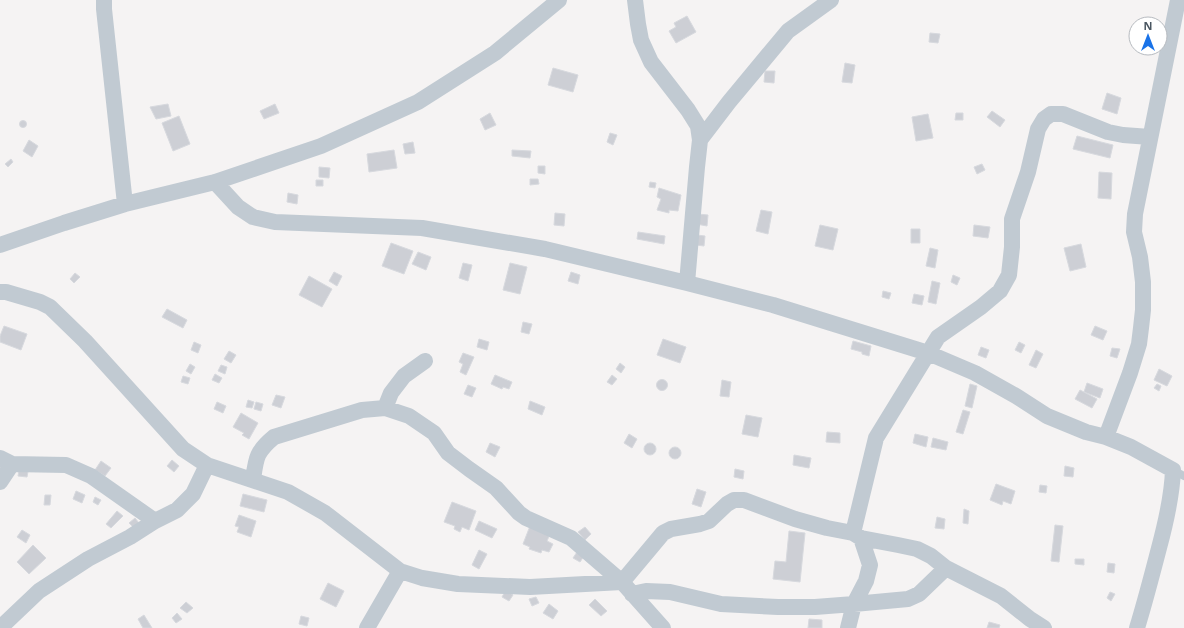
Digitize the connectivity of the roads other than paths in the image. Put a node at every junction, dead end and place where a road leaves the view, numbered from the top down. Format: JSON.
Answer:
{"nodes":[{"id":1,"x":104,"y":0,"type":"edge"},
{"id":2,"x":559,"y":0,"type":"edge"},
{"id":3,"x":635,"y":0,"type":"edge"},
{"id":4,"x":831,"y":0,"type":"edge"},
{"id":5,"x":1178,"y":0,"type":"edge"},
{"id":6,"x":1150,"y":137,"type":"junction"},
{"id":7,"x":700,"y":140,"type":"junction"},
{"id":8,"x":215,"y":182,"type":"junction"},
{"id":9,"x":125,"y":204,"type":"junction"},
{"id":10,"x":0,"y":244,"type":"edge"},
{"id":11,"x":688,"y":283,"type":"junction"},
{"id":12,"x":0,"y":292,"type":"edge"},
{"id":13,"x":928,"y":353,"type":"junction"},
{"id":14,"x":425,"y":361,"type":"dead end"},
{"id":15,"x":385,"y":408,"type":"junction"},
{"id":16,"x":1106,"y":437,"type":"junction"},
{"id":17,"x":6,"y":461,"type":"edge"},
{"id":18,"x":207,"y":465,"type":"junction"},
{"id":19,"x":1178,"y":473,"type":"edge"},
{"id":20,"x":253,"y":480,"type":"junction"},
{"id":21,"x":0,"y":482,"type":"edge"},
{"id":22,"x":155,"y":521,"type":"junction"},
{"id":23,"x":857,"y":536,"type":"junction"},
{"id":24,"x":946,"y":568,"type":"junction"},
{"id":25,"x":400,"y":571,"type":"junction"},
{"id":26,"x":627,"y":588,"type":"junction"},
{"id":27,"x":854,"y":604,"type":"junction"},
{"id":28,"x":1029,"y":623,"type":"edge"},
{"id":29,"x":0,"y":628,"type":"edge"},
{"id":30,"x":367,"y":628,"type":"edge"},
{"id":31,"x":663,"y":628,"type":"edge"},
{"id":32,"x":848,"y":628,"type":"edge"},
{"id":33,"x":1044,"y":628,"type":"edge"},
{"id":34,"x":1137,"y":628,"type":"edge"}],
"edges":[{"from":1,"to":9,"type":"street"},
{"from":2,"to":8,"type":"street"},
{"from":3,"to":7,"type":"street"},
{"from":4,"to":7,"type":"street"},
{"from":5,"to":6,"type":"street"},
{"from":6,"to":13,"type":"street"},
{"from":6,"to":16,"type":"street"},
{"from":7,"to":11,"type":"street"},
{"from":8,"to":9,"type":"street"},
{"from":8,"to":11,"type":"street"},
{"from":9,"to":10,"type":"street"},
{"from":11,"to":13,"type":"street"},
{"from":12,"to":18,"type":"street"},
{"from":13,"to":16,"type":"street"},
{"from":13,"to":23,"type":"street"},
{"from":14,"to":15,"type":"street"},
{"from":15,"to":20,"type":"street"},
{"from":15,"to":26,"type":"street"},
{"from":16,"to":19,"type":"street"},
{"from":17,"to":21,"type":"street"},
{"from":17,"to":22,"type":"street"},
{"from":18,"to":20,"type":"street"},
{"from":18,"to":22,"type":"street"},
{"from":19,"to":34,"type":"street"},
{"from":20,"to":25,"type":"street"},
{"from":22,"to":29,"type":"street"},
{"from":23,"to":24,"type":"street"},
{"from":23,"to":26,"type":"street"},
{"from":23,"to":27,"type":"street"},
{"from":24,"to":27,"type":"street"},
{"from":24,"to":28,"type":"street"},
{"from":25,"to":26,"type":"street"},
{"from":25,"to":30,"type":"street"},
{"from":26,"to":27,"type":"street"},
{"from":26,"to":31,"type":"street"},
{"from":27,"to":32,"type":"street"},
{"from":28,"to":33,"type":"street"}]}
